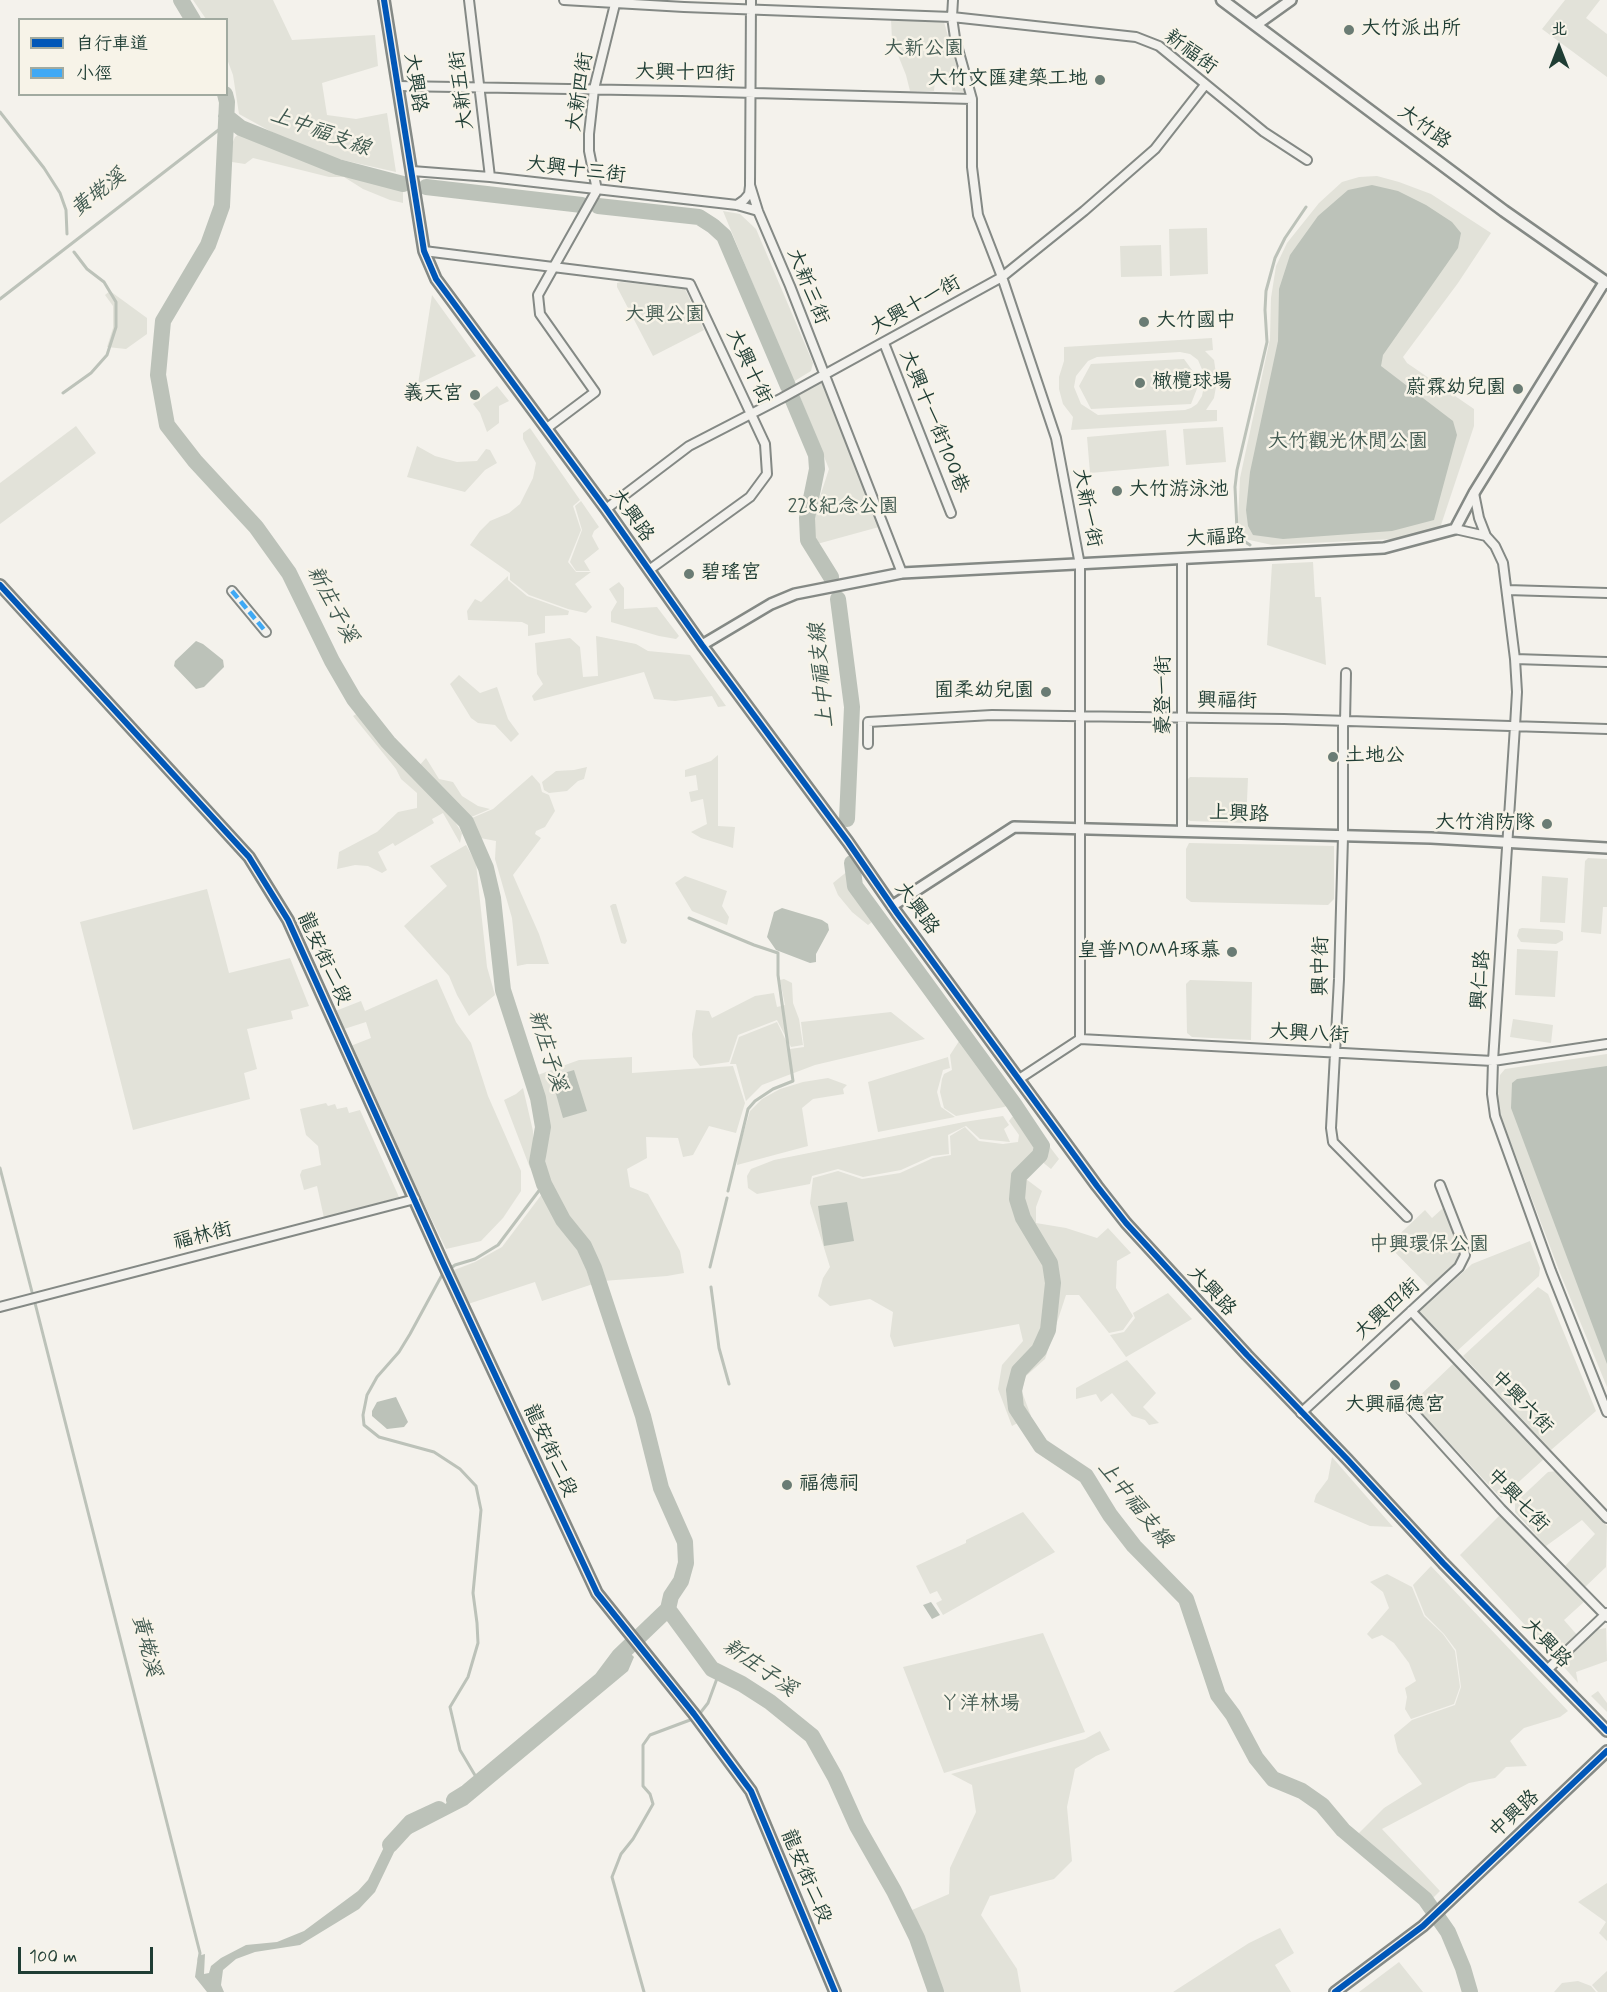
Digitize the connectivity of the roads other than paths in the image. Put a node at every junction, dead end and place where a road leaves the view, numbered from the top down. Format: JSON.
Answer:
{"nodes":[{"id":1,"x":384,"y":0,"type":"edge"},
{"id":2,"x":469,"y":0,"type":"edge"},
{"id":3,"x":564,"y":0,"type":"edge"},
{"id":4,"x":751,"y":0,"type":"edge"},
{"id":5,"x":953,"y":0,"type":"edge"},
{"id":6,"x":1222,"y":0,"type":"edge"},
{"id":7,"x":1292,"y":0,"type":"edge"},
{"id":8,"x":615,"y":2,"type":"edge"},
{"id":9,"x":751,"y":9,"type":"junction"},
{"id":10,"x":952,"y":17,"type":"junction"},
{"id":11,"x":1256,"y":26,"type":"junction"},
{"id":12,"x":1205,"y":85,"type":"junction"},
{"id":13,"x":398,"y":86,"type":"junction"},
{"id":14,"x":480,"y":87,"type":"junction"},
{"id":15,"x":594,"y":89,"type":"junction"},
{"id":16,"x":750,"y":92,"type":"junction"},
{"id":17,"x":972,"y":99,"type":"junction"},
{"id":18,"x":1307,"y":160,"type":"dead end"},
{"id":19,"x":412,"y":171,"type":"junction"},
{"id":20,"x":490,"y":177,"type":"junction"},
{"id":21,"x":750,"y":185,"type":"junction"},
{"id":22,"x":597,"y":190,"type":"junction"},
{"id":23,"x":737,"y":205,"type":"junction"},
{"id":24,"x":758,"y":211,"type":"junction"},
{"id":25,"x":424,"y":251,"type":"junction"},
{"id":26,"x":552,"y":267,"type":"junction"},
{"id":27,"x":1002,"y":277,"type":"junction"},
{"id":28,"x":1606,"y":281,"type":"edge"},
{"id":29,"x":884,"y":343,"type":"junction"},
{"id":30,"x":825,"y":374,"type":"junction"},
{"id":31,"x":752,"y":414,"type":"junction"},
{"id":32,"x":547,"y":428,"type":"junction"},
{"id":33,"x":1474,"y":493,"type":"junction"},
{"id":34,"x":606,"y":509,"type":"junction"},
{"id":35,"x":951,"y":513,"type":"dead end"},
{"id":36,"x":1455,"y":529,"type":"junction"},
{"id":37,"x":1486,"y":536,"type":"junction"},
{"id":38,"x":1182,"y":559,"type":"junction"},
{"id":39,"x":1080,"y":565,"type":"junction"},
{"id":40,"x":649,"y":570,"type":"junction"},
{"id":41,"x":902,"y":573,"type":"junction"},
{"id":42,"x":0,"y":585,"type":"edge"},
{"id":43,"x":1507,"y":590,"type":"junction"},
{"id":44,"x":232,"y":591,"type":"dead end"},
{"id":45,"x":1607,"y":593,"type":"edge"},
{"id":46,"x":266,"y":632,"type":"dead end"},
{"id":47,"x":702,"y":645,"type":"junction"},
{"id":48,"x":1515,"y":659,"type":"junction"},
{"id":49,"x":1607,"y":662,"type":"edge"},
{"id":50,"x":1346,"y":673,"type":"dead end"},
{"id":51,"x":1080,"y":716,"type":"junction"},
{"id":52,"x":1181,"y":718,"type":"junction"},
{"id":53,"x":1344,"y":722,"type":"junction"},
{"id":54,"x":1515,"y":726,"type":"junction"},
{"id":55,"x":1607,"y":729,"type":"edge"},
{"id":56,"x":868,"y":744,"type":"dead end"},
{"id":57,"x":1080,"y":827,"type":"junction"},
{"id":58,"x":1182,"y":831,"type":"junction"},
{"id":59,"x":1343,"y":837,"type":"junction"},
{"id":60,"x":1508,"y":841,"type":"junction"},
{"id":61,"x":1607,"y":848,"type":"edge"},
{"id":62,"x":892,"y":906,"type":"junction"},
{"id":63,"x":1080,"y":1039,"type":"junction"},
{"id":64,"x":1607,"y":1044,"type":"edge"},
{"id":65,"x":1336,"y":1053,"type":"junction"},
{"id":66,"x":1493,"y":1061,"type":"junction"},
{"id":67,"x":1019,"y":1079,"type":"junction"},
{"id":68,"x":1440,"y":1185,"type":"dead end"},
{"id":69,"x":415,"y":1199,"type":"junction"},
{"id":70,"x":1407,"y":1217,"type":"dead end"},
{"id":71,"x":0,"y":1307,"type":"edge"},
{"id":72,"x":1411,"y":1311,"type":"junction"},
{"id":73,"x":1406,"y":1404,"type":"dead end"},
{"id":74,"x":1607,"y":1412,"type":"edge"},
{"id":75,"x":1301,"y":1413,"type":"junction"},
{"id":76,"x":1607,"y":1518,"type":"edge"},
{"id":77,"x":1606,"y":1615,"type":"edge"},
{"id":78,"x":1548,"y":1669,"type":"junction"},
{"id":79,"x":1607,"y":1731,"type":"edge"},
{"id":80,"x":1607,"y":1751,"type":"edge"},
{"id":81,"x":835,"y":1992,"type":"edge"},
{"id":82,"x":1335,"y":1992,"type":"edge"}],
"edges":[{"from":1,"to":13,"type":"street","name":"大興路"},
{"from":2,"to":14,"type":"street","name":"大新五街"},
{"from":3,"to":8,"type":"street","name":"新福街"},
{"from":4,"to":9,"type":"street","name":"大新三街"},
{"from":5,"to":10,"type":"street","name":"大新一街"},
{"from":6,"to":11,"type":"main road","name":"大竹路"},
{"from":7,"to":11,"type":"street"},
{"from":8,"to":9,"type":"street","name":"新福街"},
{"from":8,"to":15,"type":"street","name":"大新四街"},
{"from":9,"to":10,"type":"street","name":"新福街"},
{"from":9,"to":16,"type":"street","name":"大新三街"},
{"from":10,"to":12,"type":"street","name":"新福街"},
{"from":10,"to":17,"type":"street","name":"大新一街"},
{"from":11,"to":28,"type":"main road","name":"大竹路"},
{"from":12,"to":18,"type":"street","name":"新福街"},
{"from":12,"to":27,"type":"street","name":"大興十一街"},
{"from":13,"to":14,"type":"street","name":"大興十四街"},
{"from":13,"to":19,"type":"street","name":"大興路"},
{"from":14,"to":15,"type":"street","name":"大興十四街"},
{"from":14,"to":20,"type":"street","name":"大新五街"},
{"from":15,"to":16,"type":"street","name":"大興十四街"},
{"from":15,"to":22,"type":"street","name":"大新四街"},
{"from":16,"to":17,"type":"street","name":"大興十四街"},
{"from":16,"to":21,"type":"street","name":"大新三街"},
{"from":17,"to":27,"type":"street","name":"大新一街"},
{"from":19,"to":20,"type":"street","name":"大興十三街"},
{"from":19,"to":25,"type":"street","name":"大興路"},
{"from":20,"to":22,"type":"street","name":"大興十三街"},
{"from":21,"to":23,"type":"street"},
{"from":21,"to":24,"type":"street","name":"大新三街"},
{"from":22,"to":23,"type":"street","name":"大興十三街"},
{"from":22,"to":26,"type":"street"},
{"from":23,"to":24,"type":"street","name":"大興十三街"},
{"from":24,"to":30,"type":"street","name":"大新三街"},
{"from":25,"to":26,"type":"street","name":"大興十街"},
{"from":25,"to":32,"type":"street","name":"大興路"},
{"from":26,"to":31,"type":"street","name":"大興十街"},
{"from":26,"to":32,"type":"street"},
{"from":27,"to":29,"type":"street","name":"大興十一街"},
{"from":27,"to":39,"type":"street","name":"大新一街"},
{"from":28,"to":33,"type":"street"},
{"from":29,"to":30,"type":"street","name":"大興十一街"},
{"from":29,"to":35,"type":"street","name":"大興十一街100巷"},
{"from":30,"to":31,"type":"street","name":"大興十一街"},
{"from":30,"to":41,"type":"street","name":"大新三街"},
{"from":31,"to":34,"type":"street","name":"大興十一街"},
{"from":31,"to":40,"type":"street","name":"大興十街"},
{"from":32,"to":34,"type":"street","name":"大興路"},
{"from":33,"to":36,"type":"street"},
{"from":33,"to":37,"type":"street","name":"興仁路"},
{"from":34,"to":40,"type":"street","name":"大興路"},
{"from":36,"to":37,"type":"street"},
{"from":36,"to":38,"type":"street","name":"大福路"},
{"from":37,"to":43,"type":"street","name":"興仁路"},
{"from":38,"to":39,"type":"street","name":"大福路"},
{"from":38,"to":52,"type":"street","name":"豪登一街"},
{"from":39,"to":41,"type":"street","name":"大福路"},
{"from":39,"to":51,"type":"street","name":"大新一街"},
{"from":40,"to":47,"type":"street","name":"大興路"},
{"from":41,"to":47,"type":"street","name":"大福路"},
{"from":42,"to":69,"type":"street","name":"龍安街二段"},
{"from":43,"to":45,"type":"street"},
{"from":43,"to":48,"type":"street","name":"興仁路"},
{"from":44,"to":46,"type":"street"},
{"from":47,"to":62,"type":"street","name":"大興路"},
{"from":48,"to":49,"type":"street"},
{"from":48,"to":54,"type":"street","name":"興仁路"},
{"from":50,"to":53,"type":"street","name":"興中街"},
{"from":51,"to":52,"type":"street","name":"興福街"},
{"from":51,"to":56,"type":"street","name":"興福街"},
{"from":51,"to":57,"type":"street","name":"大新一街"},
{"from":52,"to":53,"type":"street","name":"興福街"},
{"from":52,"to":58,"type":"street","name":"豪登一街"},
{"from":53,"to":54,"type":"street","name":"興福街"},
{"from":53,"to":59,"type":"street","name":"興中街"},
{"from":54,"to":55,"type":"street","name":"興福街"},
{"from":54,"to":60,"type":"street","name":"興仁路"},
{"from":57,"to":58,"type":"street","name":"上興路"},
{"from":57,"to":62,"type":"street","name":"上興路"},
{"from":57,"to":63,"type":"street","name":"大新一街"},
{"from":58,"to":59,"type":"street","name":"上興路"},
{"from":59,"to":60,"type":"street","name":"上興路"},
{"from":59,"to":65,"type":"street","name":"興中街"},
{"from":60,"to":61,"type":"street","name":"上興路"},
{"from":60,"to":66,"type":"street","name":"興仁路"},
{"from":62,"to":67,"type":"street","name":"大興路"},
{"from":63,"to":65,"type":"street","name":"大興八街"},
{"from":63,"to":67,"type":"street"},
{"from":64,"to":66,"type":"street","name":"大興八街"},
{"from":65,"to":66,"type":"street","name":"大興八街"},
{"from":65,"to":70,"type":"street","name":"興中街"},
{"from":66,"to":74,"type":"street","name":"興仁路"},
{"from":67,"to":75,"type":"street","name":"大興路"},
{"from":68,"to":72,"type":"street","name":"大興四街"},
{"from":69,"to":71,"type":"street","name":"福林街"},
{"from":69,"to":81,"type":"street","name":"龍安街二段"},
{"from":72,"to":75,"type":"street","name":"大興四街"},
{"from":72,"to":76,"type":"street","name":"中興六街"},
{"from":73,"to":77,"type":"street","name":"中興七街"},
{"from":75,"to":78,"type":"street","name":"大興路"},
{"from":77,"to":78,"type":"street"},
{"from":78,"to":79,"type":"street","name":"大興路"},
{"from":80,"to":82,"type":"street","name":"中興路"}]}
